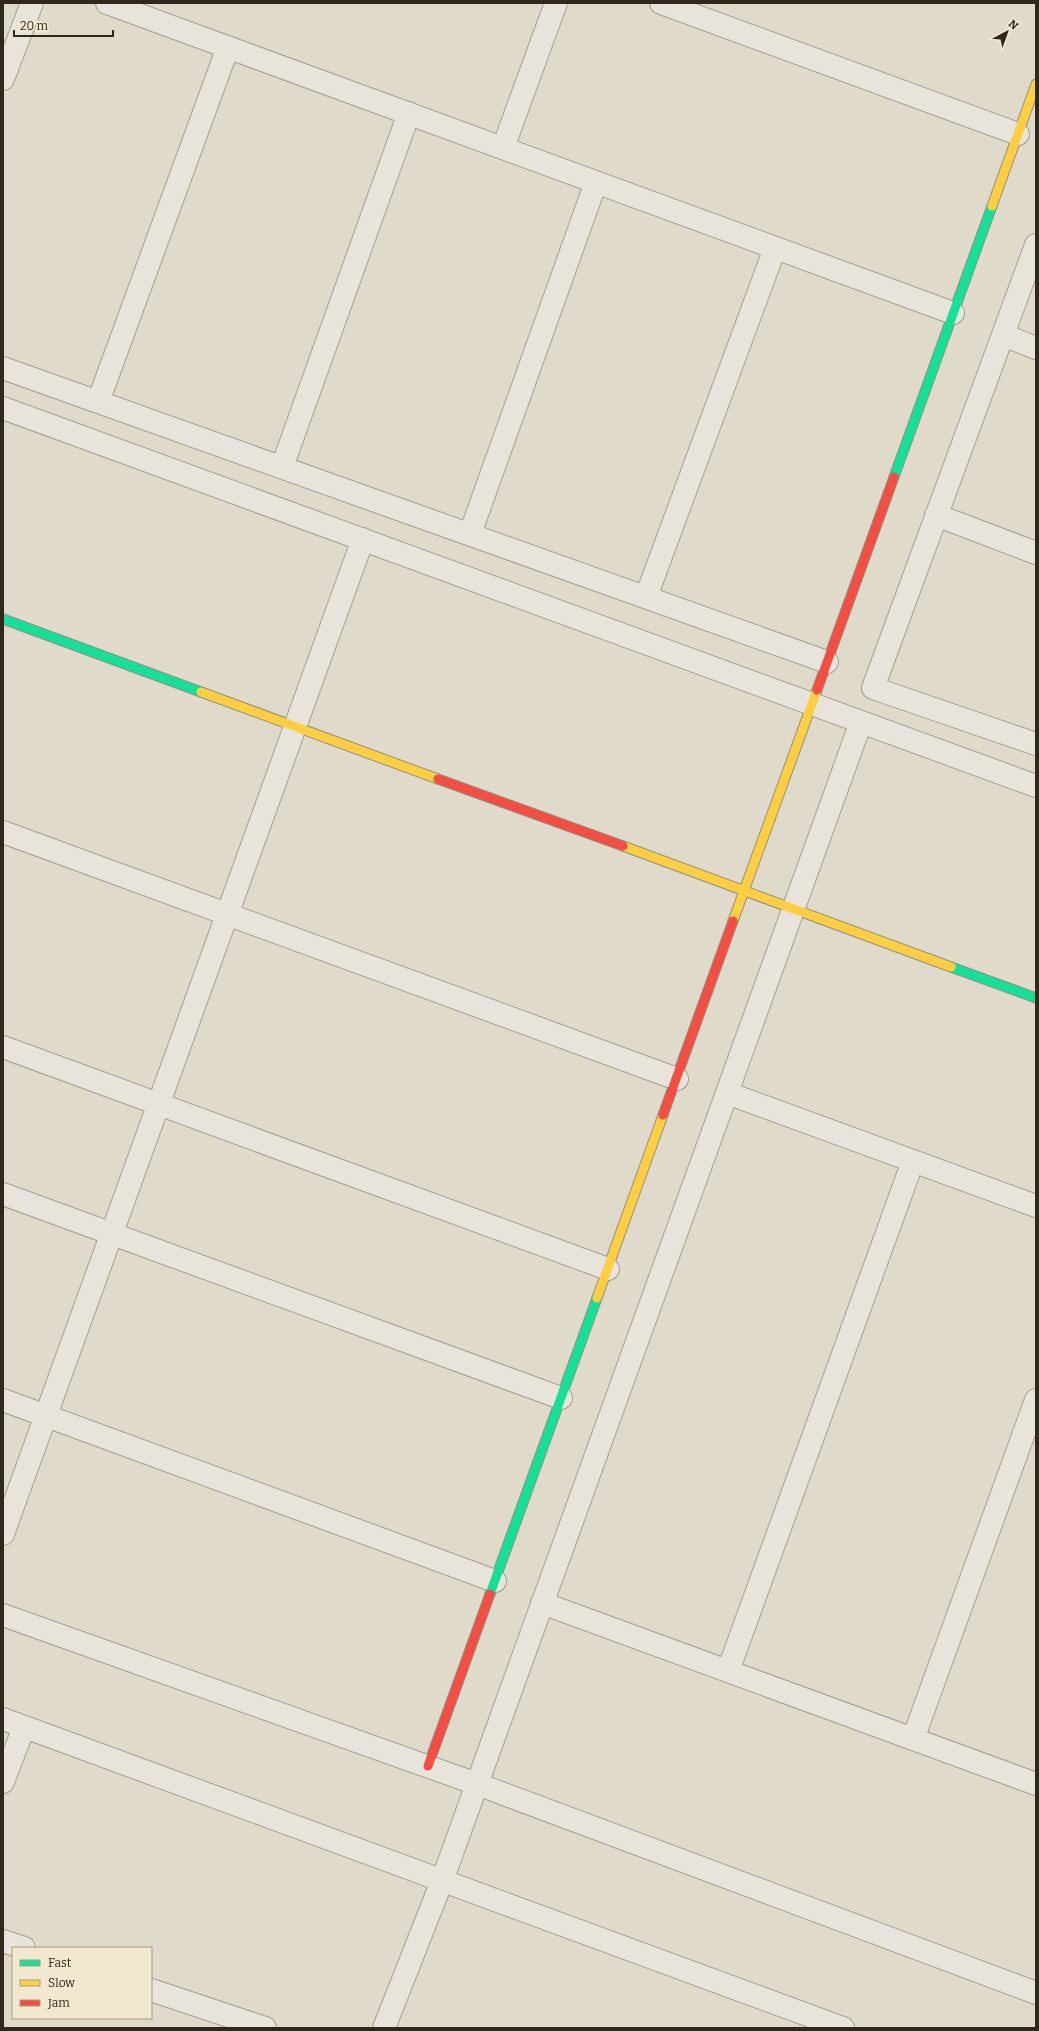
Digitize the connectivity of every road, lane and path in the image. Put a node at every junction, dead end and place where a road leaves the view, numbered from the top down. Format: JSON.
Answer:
{"nodes":[{"id":1,"x":32,"y":3,"type":"edge"},
{"id":2,"x":107,"y":3,"type":"edge"},
{"id":3,"x":556,"y":3,"type":"edge"},
{"id":4,"x":661,"y":3,"type":"edge"},
{"id":5,"x":228,"y":47,"type":"junction"},
{"id":6,"x":3,"y":79,"type":"edge"},
{"id":7,"x":1036,"y":84,"type":"edge"},
{"id":8,"x":409,"y":113,"type":"junction"},
{"id":9,"x":1018,"y":134,"type":"junction"},
{"id":10,"x":503,"y":148,"type":"junction"},
{"id":11,"x":596,"y":182,"type":"junction"},
{"id":12,"x":1036,"y":245,"type":"edge"},
{"id":13,"x":775,"y":248,"type":"junction"},
{"id":14,"x":953,"y":313,"type":"junction"},
{"id":15,"x":1003,"y":335,"type":"junction"},
{"id":16,"x":1036,"y":348,"type":"edge"},
{"id":17,"x":3,"y":368,"type":"edge"},
{"id":18,"x":98,"y":402,"type":"junction"},
{"id":19,"x":3,"y":408,"type":"edge"},
{"id":20,"x":282,"y":467,"type":"junction"},
{"id":21,"x":936,"y":515,"type":"junction"},
{"id":22,"x":470,"y":534,"type":"junction"},
{"id":23,"x":363,"y":539,"type":"junction"},
{"id":24,"x":1036,"y":553,"type":"edge"},
{"id":25,"x":646,"y":597,"type":"junction"},
{"id":26,"x":3,"y":619,"type":"edge"},
{"id":27,"x":828,"y":662,"type":"junction"},
{"id":28,"x":812,"y":704,"type":"junction"},
{"id":29,"x":861,"y":722,"type":"junction"},
{"id":30,"x":295,"y":726,"type":"junction"},
{"id":31,"x":1036,"y":744,"type":"edge"},
{"id":32,"x":1036,"y":786,"type":"edge"},
{"id":33,"x":3,"y":832,"type":"edge"},
{"id":34,"x":744,"y":891,"type":"junction"},
{"id":35,"x":793,"y":909,"type":"junction"},
{"id":36,"x":227,"y":914,"type":"junction"},
{"id":37,"x":1036,"y":998,"type":"edge"},
{"id":38,"x":3,"y":1047,"type":"edge"},
{"id":39,"x":677,"y":1079,"type":"junction"},
{"id":40,"x":727,"y":1093,"type":"junction"},
{"id":41,"x":158,"y":1104,"type":"junction"},
{"id":42,"x":913,"y":1161,"type":"junction"},
{"id":43,"x":3,"y":1194,"type":"edge"},
{"id":44,"x":1036,"y":1206,"type":"edge"},
{"id":45,"x":112,"y":1234,"type":"junction"},
{"id":46,"x":608,"y":1269,"type":"junction"},
{"id":47,"x":561,"y":1398,"type":"junction"},
{"id":48,"x":3,"y":1400,"type":"edge"},
{"id":49,"x":1036,"y":1400,"type":"edge"},
{"id":50,"x":46,"y":1416,"type":"junction"},
{"id":51,"x":3,"y":1534,"type":"edge"},
{"id":52,"x":495,"y":1581,"type":"junction"},
{"id":53,"x":542,"y":1603,"type":"junction"},
{"id":54,"x":3,"y":1615,"type":"edge"},
{"id":55,"x":728,"y":1671,"type":"junction"},
{"id":56,"x":3,"y":1719,"type":"edge"},
{"id":57,"x":24,"y":1727,"type":"junction"},
{"id":58,"x":913,"y":1739,"type":"junction"},
{"id":59,"x":428,"y":1766,"type":"junction"},
{"id":60,"x":3,"y":1782,"type":"edge"},
{"id":61,"x":477,"y":1784,"type":"junction"},
{"id":62,"x":1036,"y":1784,"type":"edge"},
{"id":63,"x":442,"y":1881,"type":"junction"},
{"id":64,"x":3,"y":1941,"type":"edge"},
{"id":65,"x":21,"y":1947,"type":"edge"},
{"id":66,"x":152,"y":1990,"type":"edge"},
{"id":67,"x":1036,"y":1993,"type":"edge"},
{"id":68,"x":265,"y":2028,"type":"edge"},
{"id":69,"x":384,"y":2028,"type":"edge"},
{"id":70,"x":843,"y":2028,"type":"edge"}],
"edges":[{"from":1,"to":6,"type":"street"},
{"from":2,"to":5,"type":"street"},
{"from":3,"to":10,"type":"street"},
{"from":4,"to":9,"type":"street"},
{"from":5,"to":8,"type":"street"},
{"from":5,"to":18,"type":"street"},
{"from":7,"to":9,"type":"street"},
{"from":8,"to":10,"type":"street"},
{"from":8,"to":20,"type":"street"},
{"from":9,"to":14,"type":"street"},
{"from":10,"to":11,"type":"street"},
{"from":11,"to":13,"type":"street"},
{"from":11,"to":22,"type":"street"},
{"from":12,"to":15,"type":"street"},
{"from":13,"to":14,"type":"street"},
{"from":13,"to":25,"type":"street"},
{"from":14,"to":27,"type":"street"},
{"from":15,"to":16,"type":"street"},
{"from":15,"to":21,"type":"street"},
{"from":17,"to":18,"type":"street"},
{"from":18,"to":20,"type":"street"},
{"from":19,"to":23,"type":"street"},
{"from":20,"to":22,"type":"street"},
{"from":21,"to":24,"type":"street"},
{"from":21,"to":31,"type":"street"},
{"from":22,"to":25,"type":"street"},
{"from":23,"to":28,"type":"street"},
{"from":23,"to":30,"type":"street"},
{"from":25,"to":27,"type":"street"},
{"from":26,"to":30,"type":"street"},
{"from":27,"to":28,"type":"street"},
{"from":28,"to":29,"type":"street"},
{"from":28,"to":34,"type":"street"},
{"from":29,"to":32,"type":"street"},
{"from":29,"to":35,"type":"street"},
{"from":30,"to":34,"type":"street"},
{"from":30,"to":36,"type":"street"},
{"from":33,"to":36,"type":"street"},
{"from":34,"to":35,"type":"street"},
{"from":34,"to":39,"type":"street"},
{"from":35,"to":37,"type":"street"},
{"from":35,"to":40,"type":"street"},
{"from":36,"to":39,"type":"street"},
{"from":36,"to":41,"type":"street"},
{"from":38,"to":41,"type":"street"},
{"from":39,"to":46,"type":"street"},
{"from":40,"to":42,"type":"street"},
{"from":40,"to":53,"type":"street"},
{"from":41,"to":45,"type":"street"},
{"from":41,"to":46,"type":"street"},
{"from":42,"to":44,"type":"street"},
{"from":42,"to":55,"type":"street"},
{"from":43,"to":45,"type":"street"},
{"from":45,"to":47,"type":"street"},
{"from":45,"to":50,"type":"street"},
{"from":46,"to":47,"type":"street"},
{"from":47,"to":52,"type":"street"},
{"from":48,"to":50,"type":"street"},
{"from":49,"to":58,"type":"street"},
{"from":50,"to":51,"type":"street"},
{"from":50,"to":52,"type":"street"},
{"from":52,"to":59,"type":"street"},
{"from":53,"to":55,"type":"street"},
{"from":53,"to":61,"type":"street"},
{"from":54,"to":59,"type":"street"},
{"from":55,"to":58,"type":"street"},
{"from":56,"to":57,"type":"street"},
{"from":57,"to":60,"type":"street"},
{"from":57,"to":63,"type":"street"},
{"from":58,"to":62,"type":"street"},
{"from":59,"to":61,"type":"street"},
{"from":61,"to":63,"type":"street"},
{"from":61,"to":67,"type":"street"},
{"from":63,"to":69,"type":"street"},
{"from":63,"to":70,"type":"street"},
{"from":64,"to":65,"type":"street"},
{"from":66,"to":68,"type":"street"}]}
